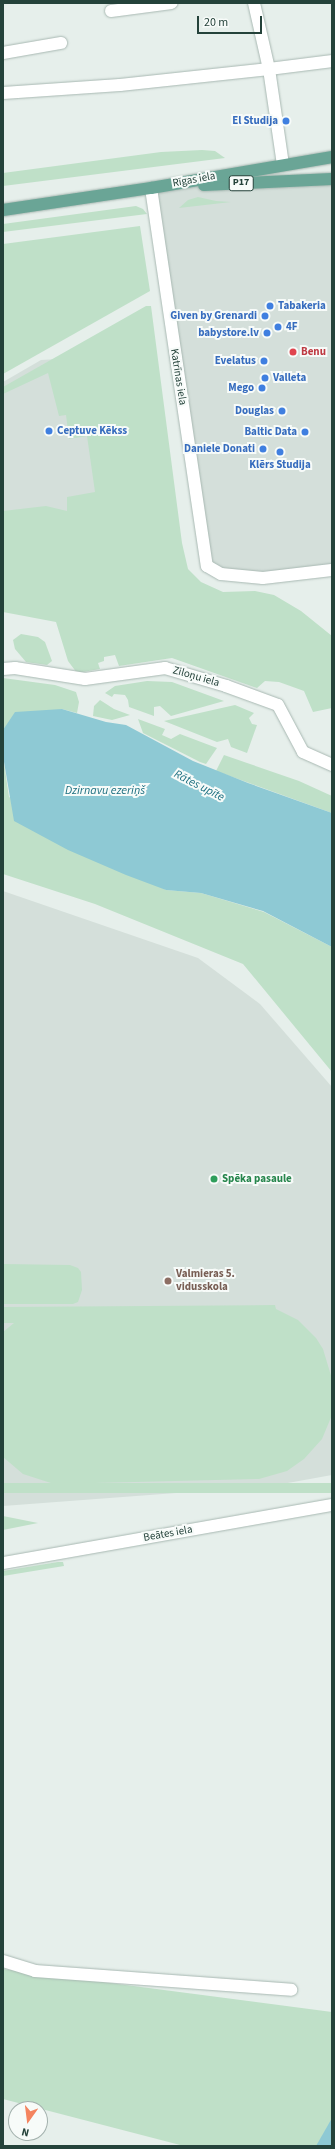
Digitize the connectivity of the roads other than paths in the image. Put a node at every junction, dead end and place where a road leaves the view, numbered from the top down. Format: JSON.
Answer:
{"nodes":[{"id":1,"x":171,"y":3,"type":"edge"},
{"id":2,"x":254,"y":3,"type":"edge"},
{"id":3,"x":111,"y":11,"type":"dead end"},
{"id":4,"x":61,"y":44,"type":"dead end"},
{"id":5,"x":3,"y":53,"type":"edge"},
{"id":6,"x":332,"y":61,"type":"edge"},
{"id":7,"x":269,"y":70,"type":"junction"},
{"id":8,"x":3,"y":93,"type":"edge"},
{"id":9,"x":332,"y":157,"type":"edge"},
{"id":10,"x":283,"y":165,"type":"junction"},
{"id":11,"x":332,"y":178,"type":"edge"},
{"id":12,"x":151,"y":188,"type":"junction"},
{"id":13,"x":3,"y":210,"type":"edge"},
{"id":14,"x":332,"y":570,"type":"edge"},
{"id":15,"x":3,"y":669,"type":"edge"},
{"id":16,"x":332,"y":765,"type":"edge"},
{"id":17,"x":332,"y":1505,"type":"edge"},
{"id":18,"x":3,"y":1563,"type":"edge"},
{"id":19,"x":3,"y":1961,"type":"edge"},
{"id":20,"x":291,"y":1990,"type":"dead end"}],
"edges":[{"from":1,"to":3,"type":"street"},
{"from":2,"to":7,"type":"street"},
{"from":4,"to":5,"type":"street"},
{"from":6,"to":7,"type":"street"},
{"from":7,"to":8,"type":"street"},
{"from":7,"to":10,"type":"street"},
{"from":9,"to":10,"type":"main road","name":"Rīgas iela","number":"P17"},
{"from":10,"to":12,"type":"main road","name":"Rīgas iela","number":"P17"},
{"from":11,"to":12,"type":"main road","name":"Rīgas iela","number":"P17"},
{"from":12,"to":13,"type":"main road","name":"Rīgas iela","number":"P17"},
{"from":12,"to":14,"type":"street","name":"Katrīnas iela"},
{"from":15,"to":16,"type":"street","name":"Ziloņu iela"},
{"from":17,"to":18,"type":"street","name":"Beātes iela"},
{"from":19,"to":20,"type":"street"}]}
